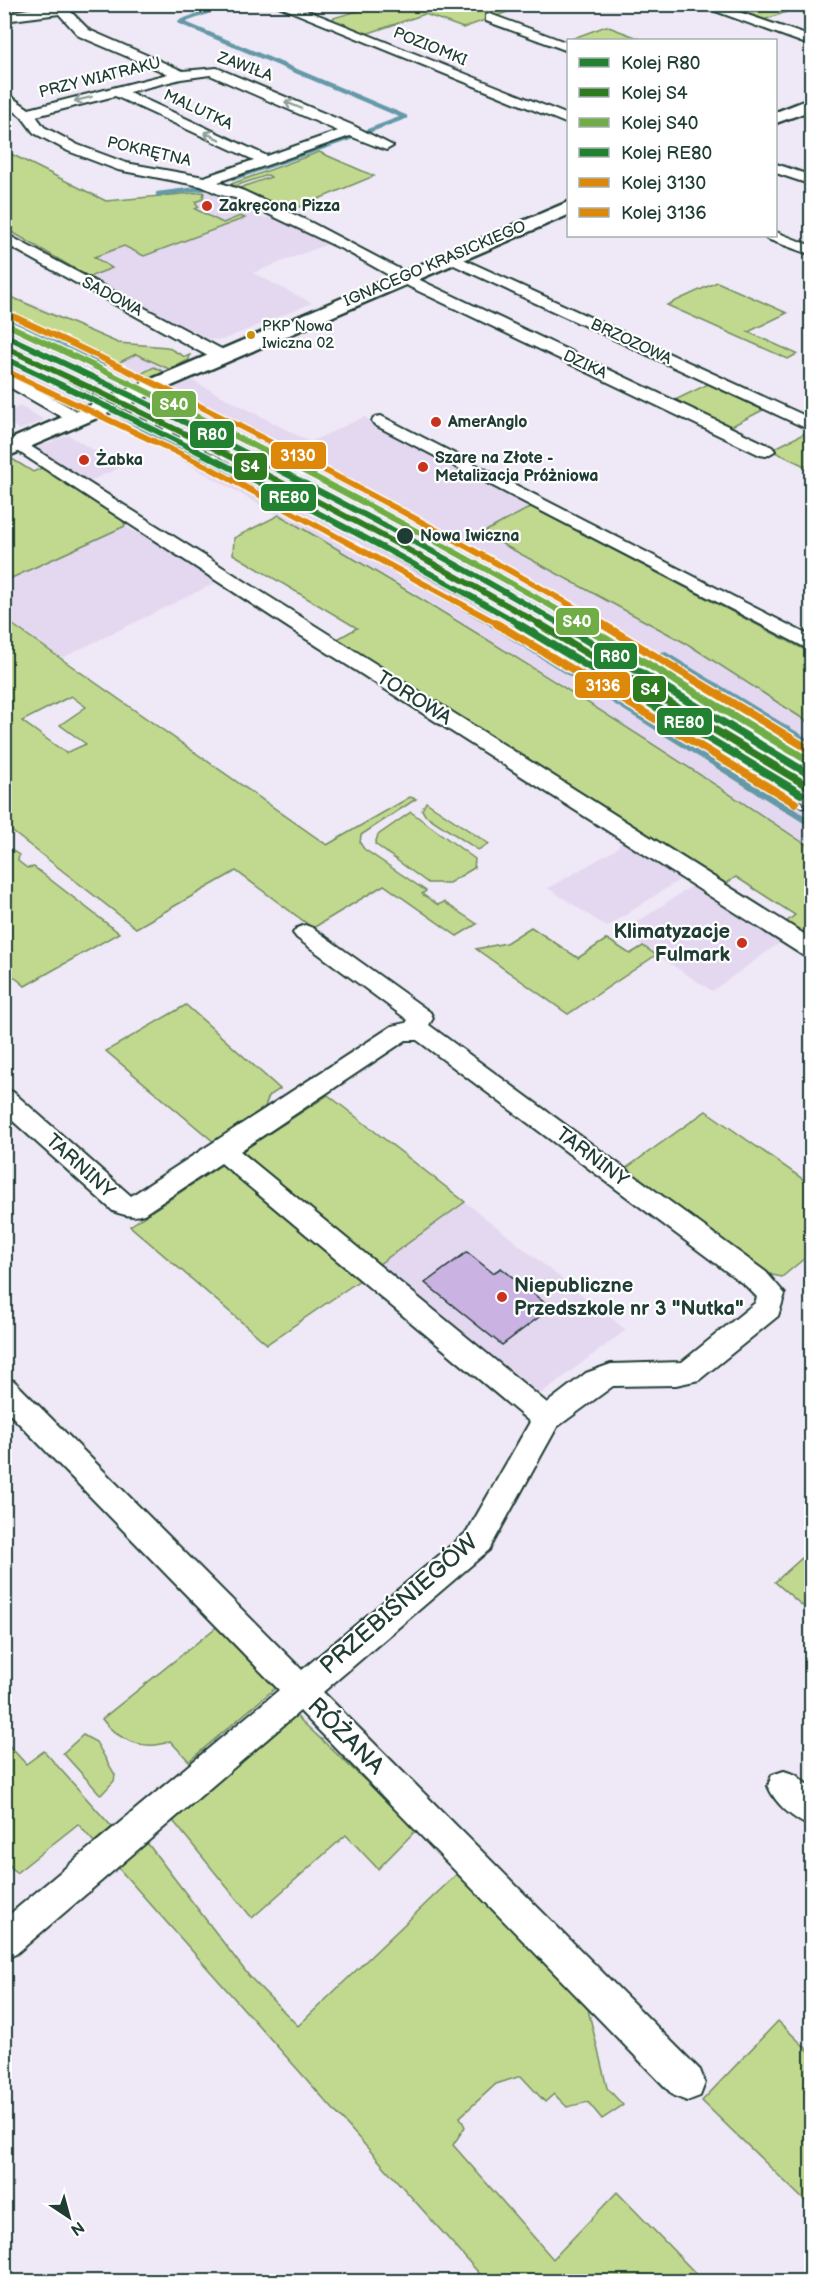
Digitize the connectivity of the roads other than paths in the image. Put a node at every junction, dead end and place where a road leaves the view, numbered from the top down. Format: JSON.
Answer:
{"nodes":[{"id":1,"x":77,"y":4,"type":"edge"},
{"id":2,"x":279,"y":4,"type":"edge"},
{"id":3,"x":702,"y":4,"type":"edge"},
{"id":4,"x":21,"y":9,"type":"edge"},
{"id":5,"x":54,"y":9,"type":"junction"},
{"id":6,"x":4,"y":17,"type":"edge"},
{"id":7,"x":490,"y":18,"type":"dead end"},
{"id":8,"x":812,"y":42,"type":"edge"},
{"id":9,"x":567,"y":47,"type":"edge"},
{"id":10,"x":181,"y":75,"type":"junction"},
{"id":11,"x":115,"y":92,"type":"junction"},
{"id":12,"x":4,"y":96,"type":"edge"},
{"id":13,"x":812,"y":103,"type":"edge"},
{"id":14,"x":27,"y":114,"type":"junction"},
{"id":15,"x":777,"y":118,"type":"edge"},
{"id":16,"x":567,"y":120,"type":"edge"},
{"id":17,"x":347,"y":128,"type":"junction"},
{"id":18,"x":386,"y":146,"type":"dead end"},
{"id":19,"x":266,"y":160,"type":"junction"},
{"id":20,"x":777,"y":168,"type":"edge"},
{"id":21,"x":210,"y":181,"type":"junction"},
{"id":22,"x":812,"y":181,"type":"edge"},
{"id":23,"x":567,"y":208,"type":"edge"},
{"id":24,"x":4,"y":237,"type":"edge"},
{"id":25,"x":775,"y":237,"type":"edge"},
{"id":26,"x":812,"y":251,"type":"edge"},
{"id":27,"x":450,"y":258,"type":"junction"},
{"id":28,"x":405,"y":277,"type":"junction"},
{"id":29,"x":221,"y":356,"type":"junction"},
{"id":30,"x":4,"y":377,"type":"edge"},
{"id":31,"x":78,"y":418,"type":"junction"},
{"id":32,"x":381,"y":421,"type":"dead end"},
{"id":33,"x":812,"y":426,"type":"edge"},
{"id":34,"x":12,"y":448,"type":"edge"},
{"id":35,"x":766,"y":451,"type":"dead end"},
{"id":36,"x":812,"y":645,"type":"edge"},
{"id":37,"x":305,"y":933,"type":"dead end"},
{"id":38,"x":812,"y":950,"type":"edge"},
{"id":39,"x":415,"y":1029,"type":"junction"},
{"id":40,"x":4,"y":1098,"type":"edge"},
{"id":41,"x":222,"y":1150,"type":"junction"},
{"id":42,"x":767,"y":1289,"type":"joint"},
{"id":43,"x":4,"y":1389,"type":"edge"},
{"id":44,"x":547,"y":1419,"type":"junction"},
{"id":45,"x":300,"y":1690,"type":"junction"},
{"id":46,"x":784,"y":1786,"type":"dead end"},
{"id":47,"x":812,"y":1811,"type":"edge"},
{"id":48,"x":4,"y":1942,"type":"edge"},
{"id":49,"x":687,"y":2083,"type":"dead end"}],
"edges":[{"from":1,"to":5,"type":"street"},
{"from":2,"to":16,"type":"street","name":"POZIOMKI"},
{"from":3,"to":8,"type":"street"},
{"from":4,"to":5,"type":"street"},
{"from":4,"to":6,"type":"street"},
{"from":5,"to":10,"type":"street","name":"ZAWIŁA"},
{"from":7,"to":9,"type":"street"},
{"from":10,"to":11,"type":"street","name":"PRZY WIATRAKU"},
{"from":17,"to":10,"type":"street","name":"ZAWIŁA","one_way":true},
{"from":11,"to":14,"type":"street","name":"PRZY WIATRAKU","one_way":true},
{"from":19,"to":11,"type":"street","name":"MALUTKA","one_way":true},
{"from":12,"to":14,"type":"street","name":"POKRĘTNA"},
{"from":13,"to":15,"type":"street"},
{"from":14,"to":21,"type":"street","name":"POKRĘTNA"},
{"from":17,"to":18,"type":"street","name":"ZAWIŁA"},
{"from":17,"to":19,"type":"street"},
{"from":19,"to":21,"type":"street","name":"POKRĘTNA"},
{"from":20,"to":22,"type":"street"},
{"from":21,"to":28,"type":"street","name":"DZIKA"},
{"from":23,"to":27,"type":"street","name":"IGNACEGO KRASICKIEGO"},
{"from":24,"to":29,"type":"street","name":"SADOWA"},
{"from":25,"to":26,"type":"street"},
{"from":27,"to":28,"type":"street","name":"IGNACEGO KRASICKIEGO"},
{"from":27,"to":33,"type":"street","name":"BRZOZOWA"},
{"from":28,"to":29,"type":"street","name":"IGNACEGO KRASICKIEGO"},
{"from":28,"to":35,"type":"street","name":"DZIKA"},
{"from":29,"to":31,"type":"street","name":"IGNACEGO KRASICKIEGO"},
{"from":30,"to":31,"type":"street"},
{"from":31,"to":34,"type":"street","name":"IGNACEGO KRASICKIEGO"},
{"from":32,"to":36,"type":"street"},
{"from":34,"to":38,"type":"street","name":"TOROWA"},
{"from":37,"to":39,"type":"street"},
{"from":39,"to":41,"type":"street","name":"TARNINY"},
{"from":39,"to":42,"type":"street","name":"TARNINY"},
{"from":40,"to":41,"type":"street","name":"TARNINY"},
{"from":41,"to":44,"type":"street"},
{"from":42,"to":44,"type":"street","name":"PRZEBIŚNIEGÓW"},
{"from":43,"to":45,"type":"street","name":"RÓŻANA"},
{"from":44,"to":45,"type":"street","name":"PRZEBIŚNIEGÓW"},
{"from":45,"to":48,"type":"street","name":"PRZEBIŚNIEGÓW"},
{"from":45,"to":49,"type":"street","name":"RÓŻANA"},
{"from":46,"to":47,"type":"street"}]}
